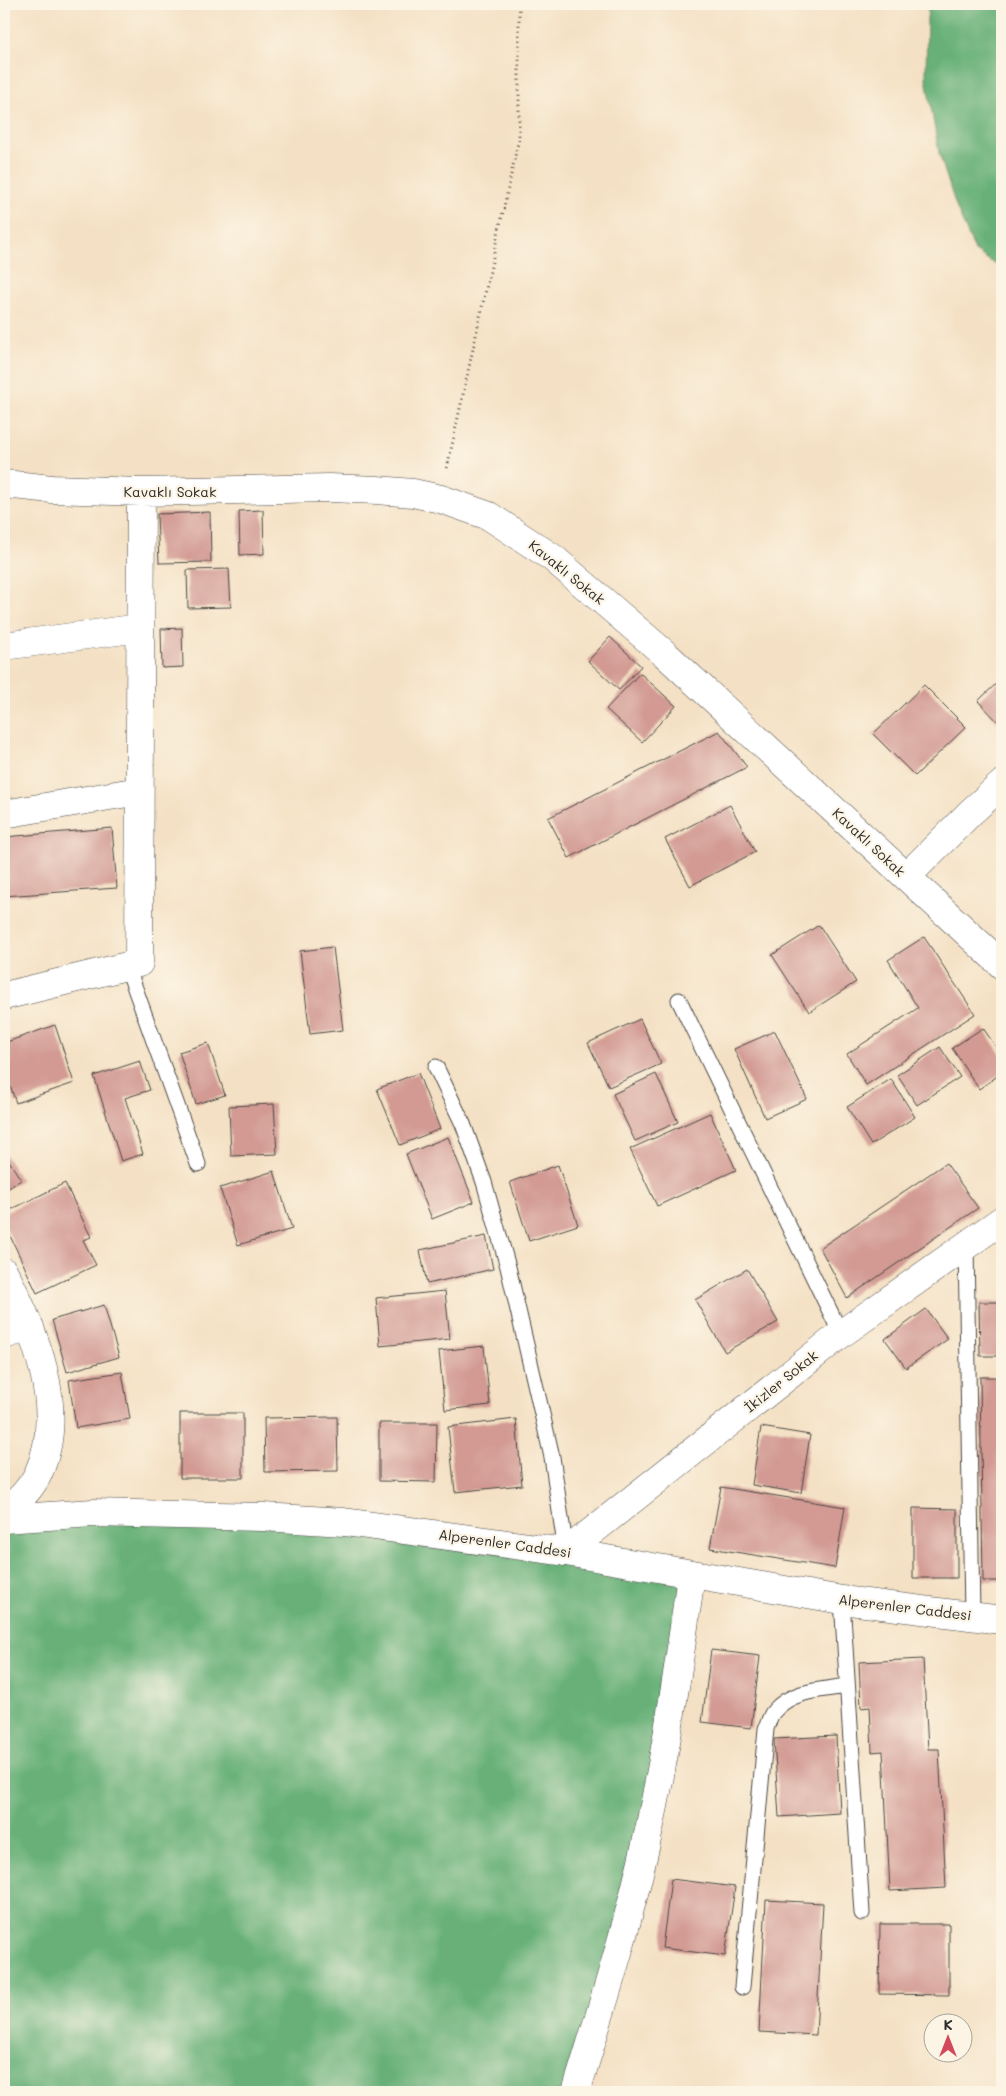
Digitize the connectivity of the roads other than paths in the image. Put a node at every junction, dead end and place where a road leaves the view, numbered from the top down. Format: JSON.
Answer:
{"nodes":[{"id":1,"x":5,"y":484,"type":"edge"},
{"id":2,"x":141,"y":492,"type":"junction"},
{"id":3,"x":140,"y":628,"type":"junction"},
{"id":4,"x":4,"y":646,"type":"edge"},
{"id":5,"x":1002,"y":784,"type":"edge"},
{"id":6,"x":139,"y":791,"type":"junction"},
{"id":7,"x":4,"y":814,"type":"edge"},
{"id":8,"x":907,"y":876,"type":"junction"},
{"id":9,"x":1002,"y":965,"type":"edge"},
{"id":10,"x":127,"y":966,"type":"junction"},
{"id":11,"x":4,"y":996,"type":"edge"},
{"id":12,"x":679,"y":1000,"type":"dead end"},
{"id":13,"x":436,"y":1067,"type":"dead end"},
{"id":14,"x":198,"y":1164,"type":"dead end"},
{"id":15,"x":1002,"y":1220,"type":"edge"},
{"id":16,"x":966,"y":1245,"type":"junction"},
{"id":17,"x":4,"y":1272,"type":"edge"},
{"id":18,"x":30,"y":1327,"type":"junction"},
{"id":19,"x":840,"y":1334,"type":"junction"},
{"id":20,"x":4,"y":1335,"type":"edge"},
{"id":21,"x":4,"y":1515,"type":"edge"},
{"id":22,"x":4,"y":1519,"type":"edge"},
{"id":23,"x":566,"y":1552,"type":"junction"},
{"id":24,"x":691,"y":1574,"type":"junction"},
{"id":25,"x":842,"y":1600,"type":"junction"},
{"id":26,"x":972,"y":1616,"type":"junction"},
{"id":27,"x":1002,"y":1620,"type":"edge"},
{"id":28,"x":847,"y":1686,"type":"junction"},
{"id":29,"x":862,"y":1913,"type":"dead end"},
{"id":30,"x":742,"y":1987,"type":"dead end"},
{"id":31,"x":576,"y":2092,"type":"edge"}],
"edges":[{"from":1,"to":2,"type":"street","name":"Kavaklı Sokak"},
{"from":2,"to":3,"type":"street"},
{"from":2,"to":8,"type":"street","name":"Kavaklı Sokak"},
{"from":3,"to":4,"type":"street"},
{"from":3,"to":6,"type":"street"},
{"from":5,"to":8,"type":"street"},
{"from":6,"to":7,"type":"street"},
{"from":6,"to":10,"type":"street"},
{"from":8,"to":9,"type":"street","name":"Kavaklı Sokak"},
{"from":10,"to":11,"type":"street"},
{"from":10,"to":14,"type":"lane"},
{"from":12,"to":19,"type":"lane"},
{"from":13,"to":23,"type":"lane"},
{"from":15,"to":16,"type":"street","name":"İkizler Sokak"},
{"from":16,"to":19,"type":"street","name":"İkizler Sokak"},
{"from":16,"to":26,"type":"lane"},
{"from":17,"to":18,"type":"street"},
{"from":18,"to":20,"type":"street"},
{"from":18,"to":21,"type":"street"},
{"from":19,"to":23,"type":"street","name":"İkizler Sokak"},
{"from":22,"to":23,"type":"street","name":"Alperenler Caddesi"},
{"from":23,"to":24,"type":"street","name":"Alperenler Caddesi"},
{"from":24,"to":25,"type":"street","name":"Alperenler Caddesi"},
{"from":24,"to":31,"type":"street"},
{"from":25,"to":26,"type":"street","name":"Alperenler Caddesi"},
{"from":25,"to":28,"type":"lane"},
{"from":26,"to":27,"type":"street","name":"Alperenler Caddesi"},
{"from":28,"to":29,"type":"lane"},
{"from":28,"to":30,"type":"lane"}]}
